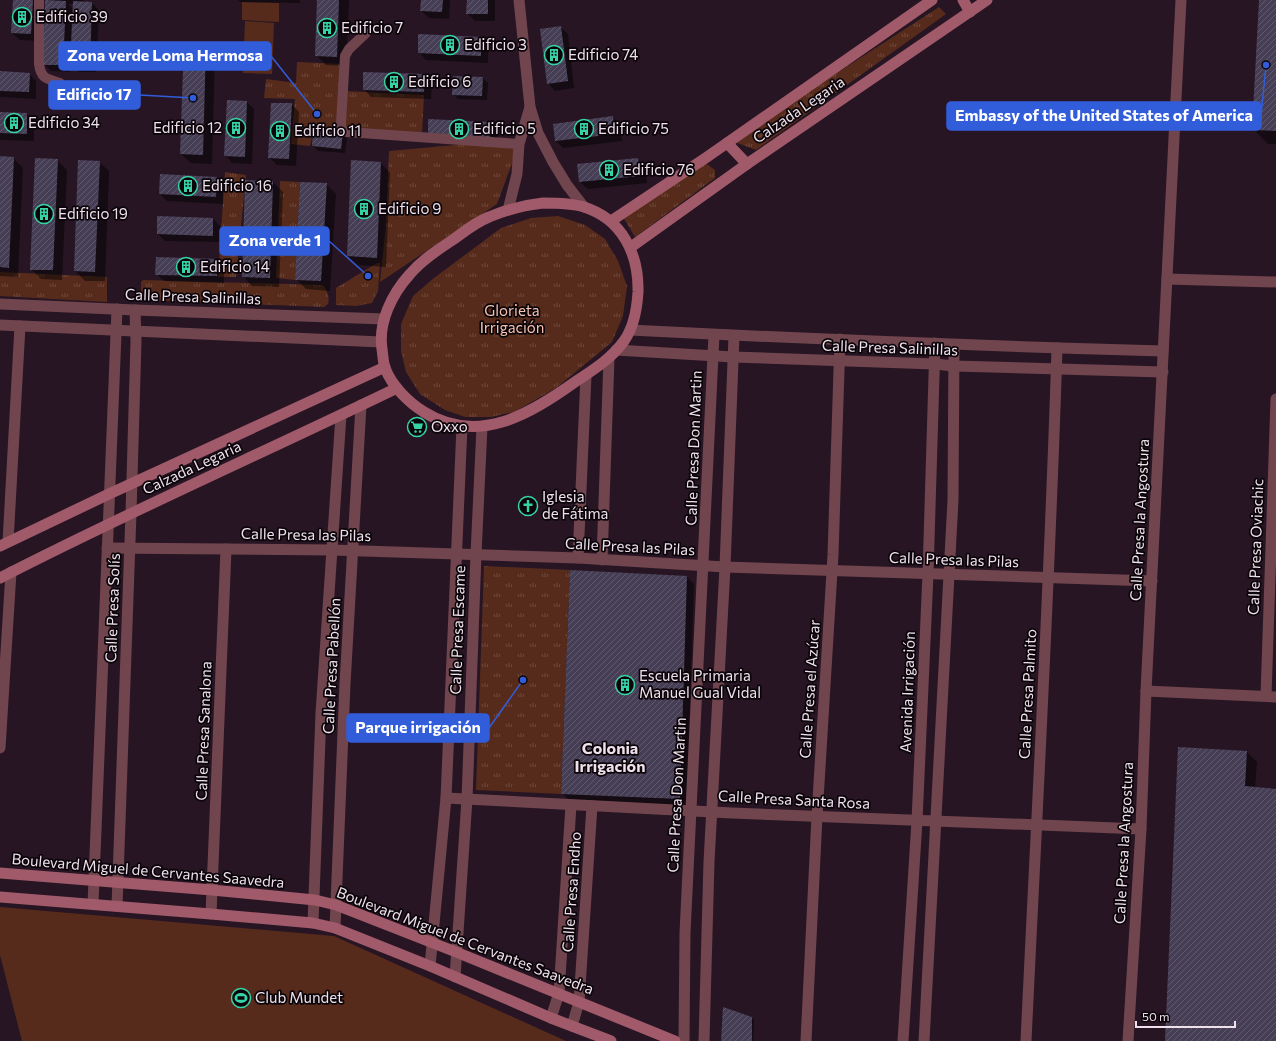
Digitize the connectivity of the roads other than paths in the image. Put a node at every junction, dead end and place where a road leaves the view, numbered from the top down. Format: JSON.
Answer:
{"nodes":[{"id":1,"x":39,"y":0,"type":"edge"},
{"id":2,"x":519,"y":0,"type":"edge"},
{"id":3,"x":932,"y":0,"type":"edge"},
{"id":4,"x":963,"y":0,"type":"edge"},
{"id":5,"x":986,"y":0,"type":"edge"},
{"id":6,"x":1181,"y":0,"type":"edge"},
{"id":7,"x":970,"y":12,"type":"junction"},
{"id":8,"x":366,"y":34,"type":"dead end"},
{"id":9,"x":60,"y":83,"type":"dead end"},
{"id":10,"x":530,"y":107,"type":"junction"},
{"id":11,"x":727,"y":143,"type":"junction"},
{"id":12,"x":519,"y":144,"type":"junction"},
{"id":13,"x":747,"y":164,"type":"junction"},
{"id":14,"x":584,"y":207,"type":"junction"},
{"id":15,"x":508,"y":210,"type":"junction"},
{"id":16,"x":611,"y":221,"type":"junction"},
{"id":17,"x":631,"y":248,"type":"junction"},
{"id":18,"x":1167,"y":279,"type":"junction"},
{"id":19,"x":1276,"y":282,"type":"edge"},
{"id":20,"x":0,"y":304,"type":"edge"},
{"id":21,"x":117,"y":309,"type":"junction"},
{"id":22,"x":135,"y":310,"type":"junction"},
{"id":23,"x":384,"y":319,"type":"junction"},
{"id":24,"x":0,"y":325,"type":"edge"},
{"id":25,"x":20,"y":326,"type":"junction"},
{"id":26,"x":117,"y":330,"type":"junction"},
{"id":27,"x":630,"y":330,"type":"junction"},
{"id":28,"x":136,"y":331,"type":"junction"},
{"id":29,"x":714,"y":335,"type":"junction"},
{"id":30,"x":734,"y":336,"type":"junction"},
{"id":31,"x":840,"y":339,"type":"junction"},
{"id":32,"x":381,"y":342,"type":"junction"},
{"id":33,"x":935,"y":343,"type":"junction"},
{"id":34,"x":954,"y":344,"type":"junction"},
{"id":35,"x":1057,"y":348,"type":"junction"},
{"id":36,"x":1163,"y":351,"type":"junction"},
{"id":37,"x":613,"y":354,"type":"junction"},
{"id":38,"x":713,"y":356,"type":"junction"},
{"id":39,"x":733,"y":357,"type":"junction"},
{"id":40,"x":840,"y":361,"type":"junction"},
{"id":41,"x":935,"y":364,"type":"junction"},
{"id":42,"x":954,"y":366,"type":"junction"},
{"id":43,"x":385,"y":367,"type":"junction"},
{"id":44,"x":1056,"y":369,"type":"junction"},
{"id":45,"x":1163,"y":372,"type":"junction"},
{"id":46,"x":586,"y":375,"type":"junction"},
{"id":47,"x":397,"y":388,"type":"junction"},
{"id":48,"x":1276,"y":399,"type":"edge"},
{"id":49,"x":361,"y":405,"type":"junction"},
{"id":50,"x":341,"y":415,"type":"junction"},
{"id":51,"x":462,"y":426,"type":"junction"},
{"id":52,"x":482,"y":427,"type":"junction"},
{"id":53,"x":132,"y":484,"type":"junction"},
{"id":54,"x":109,"y":494,"type":"junction"},
{"id":55,"x":131,"y":514,"type":"junction"},
{"id":56,"x":107,"y":525,"type":"junction"},
{"id":57,"x":4,"y":544,"type":"edge"},
{"id":58,"x":107,"y":548,"type":"junction"},
{"id":59,"x":130,"y":548,"type":"junction"},
{"id":60,"x":226,"y":549,"type":"junction"},
{"id":61,"x":332,"y":550,"type":"junction"},
{"id":62,"x":353,"y":551,"type":"junction"},
{"id":63,"x":457,"y":554,"type":"junction"},
{"id":64,"x":476,"y":554,"type":"junction"},
{"id":65,"x":578,"y":558,"type":"junction"},
{"id":66,"x":602,"y":560,"type":"junction"},
{"id":67,"x":704,"y":566,"type":"junction"},
{"id":68,"x":725,"y":567,"type":"junction"},
{"id":69,"x":832,"y":571,"type":"junction"},
{"id":70,"x":11,"y":572,"type":"junction"},
{"id":71,"x":928,"y":574,"type":"junction"},
{"id":72,"x":949,"y":575,"type":"junction"},
{"id":73,"x":0,"y":578,"type":"edge"},
{"id":74,"x":1049,"y":579,"type":"junction"},
{"id":75,"x":1152,"y":581,"type":"junction"},
{"id":76,"x":1146,"y":691,"type":"junction"},
{"id":77,"x":1271,"y":696,"type":"edge"},
{"id":78,"x":0,"y":748,"type":"edge"},
{"id":79,"x":446,"y":798,"type":"junction"},
{"id":80,"x":467,"y":799,"type":"junction"},
{"id":81,"x":571,"y":805,"type":"junction"},
{"id":82,"x":592,"y":806,"type":"junction"},
{"id":83,"x":692,"y":810,"type":"junction"},
{"id":84,"x":711,"y":811,"type":"junction"},
{"id":85,"x":817,"y":816,"type":"junction"},
{"id":86,"x":917,"y":821,"type":"junction"},
{"id":87,"x":936,"y":821,"type":"junction"},
{"id":88,"x":1036,"y":826,"type":"junction"},
{"id":89,"x":1141,"y":829,"type":"junction"},
{"id":90,"x":0,"y":873,"type":"edge"},
{"id":91,"x":94,"y":881,"type":"junction"},
{"id":92,"x":119,"y":883,"type":"junction"},
{"id":93,"x":212,"y":890,"type":"junction"},
{"id":94,"x":0,"y":897,"type":"edge"},
{"id":95,"x":315,"y":900,"type":"junction"},
{"id":96,"x":93,"y":904,"type":"junction"},
{"id":97,"x":336,"y":905,"type":"junction"},
{"id":98,"x":117,"y":906,"type":"junction"},
{"id":99,"x":212,"y":914,"type":"junction"},
{"id":100,"x":314,"y":923,"type":"junction"},
{"id":101,"x":335,"y":928,"type":"junction"},
{"id":102,"x":432,"y":942,"type":"junction"},
{"id":103,"x":456,"y":952,"type":"junction"},
{"id":104,"x":430,"y":966,"type":"junction"},
{"id":105,"x":455,"y":977,"type":"junction"},
{"id":106,"x":559,"y":993,"type":"junction"},
{"id":107,"x":579,"y":1002,"type":"junction"},
{"id":108,"x":551,"y":1018,"type":"junction"},
{"id":109,"x":572,"y":1026,"type":"junction"},
{"id":110,"x":611,"y":1041,"type":"edge"},
{"id":111,"x":675,"y":1041,"type":"edge"},
{"id":112,"x":684,"y":1041,"type":"edge"},
{"id":113,"x":704,"y":1041,"type":"edge"},
{"id":114,"x":806,"y":1041,"type":"edge"},
{"id":115,"x":903,"y":1041,"type":"edge"},
{"id":116,"x":924,"y":1041,"type":"edge"},
{"id":117,"x":1026,"y":1041,"type":"edge"},
{"id":118,"x":1128,"y":1041,"type":"edge"}],
"edges":[{"from":1,"to":9,"type":"street"},
{"from":2,"to":10,"type":"street"},
{"from":3,"to":11,"type":"main road","name":"Calzada Legaria"},
{"from":4,"to":7,"type":"main road"},
{"from":5,"to":7,"type":"main road","name":"Calzada Legaria"},
{"from":6,"to":18,"type":"street","name":"Calle Presa la Angostura"},
{"from":7,"to":13,"type":"main road","name":"Calzada Legaria"},
{"from":8,"to":12,"type":"street"},
{"from":10,"to":12,"type":"street"},
{"from":10,"to":14,"type":"street"},
{"from":11,"to":13,"type":"main road"},
{"from":11,"to":16,"type":"main road","name":"Calzada Legaria"},
{"from":12,"to":15,"type":"street"},
{"from":13,"to":17,"type":"main road","name":"Calzada Legaria"},
{"from":14,"to":15,"type":"main road"},
{"from":14,"to":16,"type":"main road"},
{"from":15,"to":23,"type":"main road"},
{"from":16,"to":17,"type":"main road"},
{"from":17,"to":27,"type":"main road"},
{"from":18,"to":19,"type":"street"},
{"from":18,"to":36,"type":"street","name":"Calle Presa la Angostura"},
{"from":20,"to":21,"type":"street","name":"Calle Presa Salinillas"},
{"from":21,"to":22,"type":"street","name":"Calle Presa Salinillas"},
{"from":21,"to":26,"type":"street","name":"Calle Presa Solís"},
{"from":22,"to":23,"type":"street","name":"Calle Presa Salinillas"},
{"from":22,"to":28,"type":"street","name":"Calle Presa Solís"},
{"from":23,"to":32,"type":"main road"},
{"from":24,"to":25,"type":"street"},
{"from":25,"to":26,"type":"street"},
{"from":25,"to":57,"type":"street"},
{"from":26,"to":28,"type":"street"},
{"from":26,"to":54,"type":"street","name":"Calle Presa Solís"},
{"from":27,"to":29,"type":"street","name":"Calle Presa Salinillas"},
{"from":27,"to":37,"type":"main road"},
{"from":28,"to":32,"type":"street"},
{"from":28,"to":53,"type":"street","name":"Calle Presa Solís"},
{"from":29,"to":30,"type":"street","name":"Calle Presa Salinillas"},
{"from":29,"to":38,"type":"street","name":"Calle Presa Don Martin"},
{"from":30,"to":31,"type":"street","name":"Calle Presa Salinillas"},
{"from":30,"to":39,"type":"street"},
{"from":31,"to":33,"type":"street","name":"Calle Presa Salinillas"},
{"from":31,"to":40,"type":"street","name":"Calle Presa el Azúcar"},
{"from":32,"to":43,"type":"main road"},
{"from":33,"to":34,"type":"street","name":"Calle Presa Salinillas"},
{"from":33,"to":41,"type":"street","name":"Avenida Irrigación"},
{"from":34,"to":35,"type":"street","name":"Calle Presa Salinillas"},
{"from":34,"to":42,"type":"street"},
{"from":35,"to":36,"type":"street","name":"Calle Presa Salinillas"},
{"from":35,"to":44,"type":"street","name":"Calle Presa Palmito"},
{"from":36,"to":45,"type":"street","name":"Calle Presa la Angostura"},
{"from":37,"to":38,"type":"street","name":"Calle Presa Salinillas"},
{"from":37,"to":46,"type":"main road"},
{"from":37,"to":66,"type":"street"},
{"from":38,"to":39,"type":"street","name":"Calle Presa Salinillas"},
{"from":38,"to":67,"type":"street","name":"Calle Presa Don Martin"},
{"from":39,"to":40,"type":"street","name":"Calle Presa Salinillas"},
{"from":39,"to":68,"type":"street"},
{"from":40,"to":41,"type":"street","name":"Calle Presa Salinillas"},
{"from":40,"to":69,"type":"street","name":"Calle Presa el Azúcar"},
{"from":41,"to":42,"type":"street","name":"Calle Presa Salinillas"},
{"from":41,"to":71,"type":"street","name":"Avenida Irrigación"},
{"from":42,"to":44,"type":"street","name":"Calle Presa Salinillas"},
{"from":42,"to":72,"type":"street"},
{"from":43,"to":47,"type":"main road"},
{"from":43,"to":53,"type":"main road","name":"Calzada Legaria"},
{"from":44,"to":45,"type":"street","name":"Calle Presa Salinillas"},
{"from":44,"to":74,"type":"street","name":"Calle Presa Palmito"},
{"from":45,"to":75,"type":"street","name":"Calle Presa la Angostura"},
{"from":46,"to":52,"type":"main road"},
{"from":46,"to":65,"type":"street"},
{"from":47,"to":49,"type":"main road","name":"Calzada Legaria"},
{"from":47,"to":51,"type":"main road"},
{"from":48,"to":77,"type":"street","name":"Calle Presa Oviachic"},
{"from":49,"to":50,"type":"main road","name":"Calzada Legaria"},
{"from":49,"to":62,"type":"street","name":"Calle Presa Pabellón"},
{"from":50,"to":55,"type":"main road","name":"Calzada Legaria"},
{"from":50,"to":61,"type":"street","name":"Calle Presa Pabellón"},
{"from":51,"to":52,"type":"main road"},
{"from":51,"to":63,"type":"street","name":"Calle Presa Escame"},
{"from":52,"to":64,"type":"street","name":"Calle Presa Escame"},
{"from":53,"to":54,"type":"main road","name":"Calzada Legaria"},
{"from":53,"to":55,"type":"street","name":"Calle Presa Solís"},
{"from":54,"to":56,"type":"street","name":"Calle Presa Solís"},
{"from":54,"to":57,"type":"main road","name":"Calzada Legaria"},
{"from":55,"to":56,"type":"main road","name":"Calzada Legaria"},
{"from":55,"to":59,"type":"street","name":"Calle Presa Solís"},
{"from":56,"to":58,"type":"street","name":"Calle Presa Solís"},
{"from":56,"to":70,"type":"main road","name":"Calzada Legaria"},
{"from":58,"to":59,"type":"street","name":"Calle Presa las Pilas"},
{"from":58,"to":91,"type":"street","name":"Calle Presa Solís"},
{"from":59,"to":60,"type":"street","name":"Calle Presa las Pilas"},
{"from":59,"to":92,"type":"street","name":"Calle Presa Solís"},
{"from":60,"to":61,"type":"street","name":"Calle Presa las Pilas"},
{"from":60,"to":93,"type":"street","name":"Calle Presa Sanalona"},
{"from":61,"to":62,"type":"street","name":"Calle Presa las Pilas"},
{"from":61,"to":95,"type":"street","name":"Calle Presa Pabellón"},
{"from":62,"to":63,"type":"street","name":"Calle Presa las Pilas"},
{"from":62,"to":97,"type":"street","name":"Calle Presa Pabellón"},
{"from":63,"to":64,"type":"street","name":"Calle Presa las Pilas"},
{"from":63,"to":79,"type":"street","name":"Calle Presa Escame"},
{"from":64,"to":65,"type":"street","name":"Calle Presa las Pilas"},
{"from":64,"to":80,"type":"street","name":"Calle Presa Escame"},
{"from":65,"to":66,"type":"street","name":"Calle Presa las Pilas"},
{"from":66,"to":67,"type":"street","name":"Calle Presa las Pilas"},
{"from":67,"to":68,"type":"street","name":"Calle Presa las Pilas"},
{"from":67,"to":83,"type":"street","name":"Calle Presa Don Martin"},
{"from":68,"to":69,"type":"street","name":"Calle Presa las Pilas"},
{"from":68,"to":84,"type":"street"},
{"from":69,"to":71,"type":"street","name":"Calle Presa las Pilas"},
{"from":69,"to":85,"type":"street","name":"Calle Presa el Azúcar"},
{"from":70,"to":73,"type":"main road","name":"Calzada Legaria"},
{"from":70,"to":78,"type":"street"},
{"from":71,"to":72,"type":"street","name":"Calle Presa las Pilas"},
{"from":71,"to":86,"type":"street","name":"Avenida Irrigación"},
{"from":72,"to":74,"type":"street","name":"Calle Presa las Pilas"},
{"from":72,"to":87,"type":"street"},
{"from":74,"to":75,"type":"street","name":"Calle Presa las Pilas"},
{"from":74,"to":88,"type":"street","name":"Calle Presa Palmito"},
{"from":75,"to":76,"type":"street","name":"Calle Presa la Angostura"},
{"from":76,"to":77,"type":"street"},
{"from":76,"to":89,"type":"street","name":"Calle Presa la Angostura"},
{"from":79,"to":80,"type":"street","name":"Calle Presa Santa Rosa"},
{"from":79,"to":102,"type":"street","name":"Calle Presa Escame"},
{"from":80,"to":81,"type":"street","name":"Calle Presa Santa Rosa"},
{"from":80,"to":103,"type":"street","name":"Calle Presa Escame"},
{"from":81,"to":82,"type":"street","name":"Calle Presa Santa Rosa"},
{"from":81,"to":106,"type":"street","name":"Calle Presa Endho"},
{"from":82,"to":83,"type":"street","name":"Calle Presa Santa Rosa"},
{"from":82,"to":107,"type":"street","name":"Calle Presa Endho"},
{"from":83,"to":84,"type":"street","name":"Calle Presa Santa Rosa"},
{"from":83,"to":112,"type":"street","name":"Calle Presa Don Martin"},
{"from":84,"to":85,"type":"street","name":"Calle Presa Santa Rosa"},
{"from":84,"to":113,"type":"street"},
{"from":85,"to":86,"type":"street","name":"Calle Presa Santa Rosa"},
{"from":85,"to":114,"type":"street","name":"Calle Presa el Azúcar"},
{"from":86,"to":87,"type":"street","name":"Calle Presa Santa Rosa"},
{"from":86,"to":115,"type":"street","name":"Avenida Irrigación"},
{"from":87,"to":88,"type":"street","name":"Calle Presa Santa Rosa"},
{"from":87,"to":116,"type":"street"},
{"from":88,"to":89,"type":"street","name":"Calle Presa Santa Rosa"},
{"from":88,"to":117,"type":"street","name":"Calle Presa Palmito"},
{"from":89,"to":118,"type":"street","name":"Calle Presa la Angostura"},
{"from":90,"to":91,"type":"main road","name":"Boulevard Miguel de Cervantes Saavedra"},
{"from":91,"to":92,"type":"main road","name":"Boulevard Miguel de Cervantes Saavedra"},
{"from":91,"to":96,"type":"street","name":"Calle Presa Solís"},
{"from":92,"to":93,"type":"main road","name":"Boulevard Miguel de Cervantes Saavedra"},
{"from":92,"to":98,"type":"street","name":"Calle Presa Solís"},
{"from":93,"to":95,"type":"main road","name":"Boulevard Miguel de Cervantes Saavedra"},
{"from":93,"to":99,"type":"street","name":"Calle Presa Sanalona"},
{"from":94,"to":96,"type":"main road"},
{"from":95,"to":97,"type":"main road","name":"Boulevard Miguel de Cervantes Saavedra"},
{"from":95,"to":100,"type":"street","name":"Calle Presa Pabellón"},
{"from":96,"to":98,"type":"main road"},
{"from":97,"to":101,"type":"street","name":"Calle Presa Pabellón"},
{"from":97,"to":102,"type":"main road","name":"Boulevard Miguel de Cervantes Saavedra"},
{"from":98,"to":99,"type":"main road"},
{"from":99,"to":100,"type":"main road"},
{"from":100,"to":101,"type":"main road"},
{"from":101,"to":104,"type":"main road"},
{"from":102,"to":103,"type":"main road","name":"Boulevard Miguel de Cervantes Saavedra"},
{"from":102,"to":104,"type":"street","name":"Calle Presa Escame"},
{"from":103,"to":105,"type":"street","name":"Calle Presa Escame"},
{"from":103,"to":106,"type":"main road","name":"Boulevard Miguel de Cervantes Saavedra"},
{"from":104,"to":105,"type":"main road"},
{"from":105,"to":108,"type":"main road"},
{"from":106,"to":107,"type":"main road","name":"Boulevard Miguel de Cervantes Saavedra"},
{"from":106,"to":108,"type":"street","name":"Calle Presa Endho"},
{"from":107,"to":109,"type":"street","name":"Calle Presa Endho"},
{"from":107,"to":111,"type":"main road","name":"Boulevard Miguel de Cervantes Saavedra"},
{"from":108,"to":109,"type":"main road"},
{"from":109,"to":110,"type":"main road"}]}
